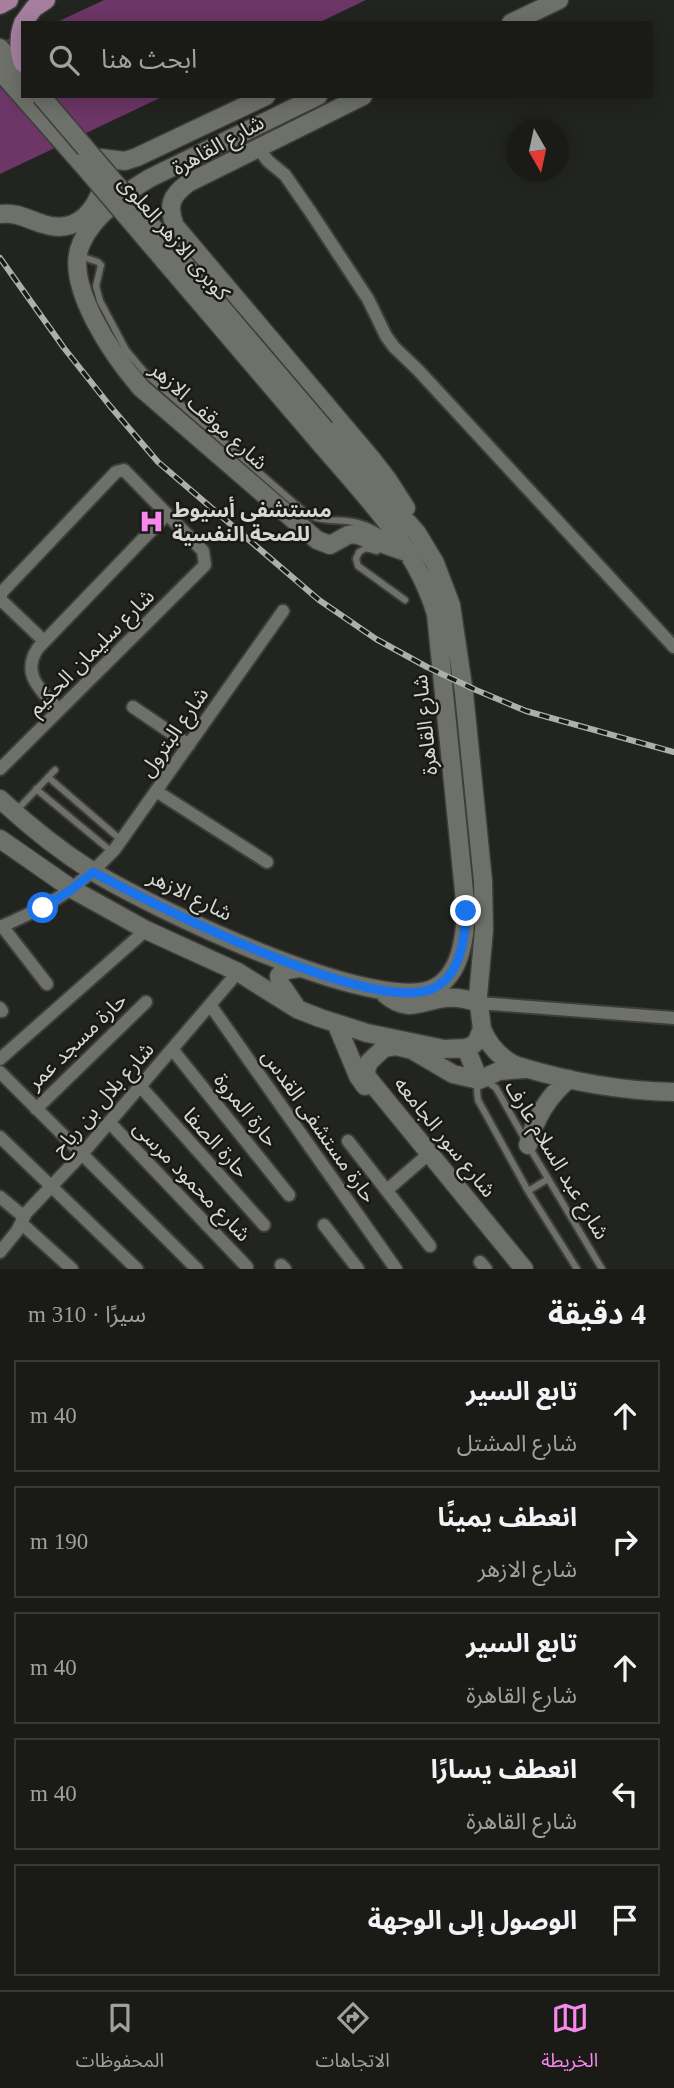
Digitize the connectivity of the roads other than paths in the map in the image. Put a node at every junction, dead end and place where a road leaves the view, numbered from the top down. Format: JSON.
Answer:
{"nodes":[{"id":1,"x":9,"y":0,"type":"edge"},
{"id":2,"x":46,"y":0,"type":"edge"},
{"id":3,"x":559,"y":0,"type":"edge"},
{"id":4,"x":0,"y":5,"type":"edge"},
{"id":5,"x":24,"y":21,"type":"edge"},
{"id":6,"x":515,"y":21,"type":"edge"},
{"id":7,"x":21,"y":29,"type":"edge"},
{"id":8,"x":0,"y":48,"type":"edge"},
{"id":9,"x":21,"y":54,"type":"edge"},
{"id":10,"x":0,"y":71,"type":"edge"},
{"id":11,"x":21,"y":73,"type":"edge"},
{"id":12,"x":21,"y":95,"type":"edge"},
{"id":13,"x":23,"y":98,"type":"edge"},
{"id":14,"x":43,"y":98,"type":"edge"},
{"id":15,"x":262,"y":98,"type":"edge"},
{"id":16,"x":314,"y":98,"type":"edge"},
{"id":17,"x":359,"y":98,"type":"edge"},
{"id":18,"x":258,"y":148,"type":"junction"},
{"id":19,"x":92,"y":158,"type":"junction"},
{"id":20,"x":102,"y":189,"type":"junction"},
{"id":21,"x":0,"y":214,"type":"edge"},
{"id":22,"x":319,"y":432,"type":"junction"},
{"id":23,"x":167,"y":514,"type":"junction"},
{"id":24,"x":417,"y":533,"type":"junction"},
{"id":25,"x":409,"y":553,"type":"junction"},
{"id":26,"x":405,"y":600,"type":"dead end"},
{"id":27,"x":283,"y":611,"type":"dead end"},
{"id":28,"x":44,"y":641,"type":"junction"},
{"id":29,"x":674,"y":647,"type":"edge"},
{"id":30,"x":132,"y":707,"type":"dead end"},
{"id":31,"x":59,"y":710,"type":"junction"},
{"id":32,"x":189,"y":744,"type":"junction"},
{"id":33,"x":0,"y":769,"type":"edge"},
{"id":34,"x":55,"y":770,"type":"dead end"},
{"id":35,"x":48,"y":777,"type":"junction"},
{"id":36,"x":36,"y":789,"type":"junction"},
{"id":37,"x":156,"y":791,"type":"junction"},
{"id":38,"x":0,"y":799,"type":"edge"},
{"id":39,"x":14,"y":812,"type":"junction"},
{"id":40,"x":0,"y":839,"type":"edge"},
{"id":41,"x":121,"y":840,"type":"junction"},
{"id":42,"x":112,"y":852,"type":"junction"},
{"id":43,"x":267,"y":862,"type":"dead end"},
{"id":44,"x":93,"y":872,"type":"junction"},
{"id":45,"x":72,"y":889,"type":"junction"},
{"id":46,"x":1,"y":926,"type":"edge"},
{"id":47,"x":146,"y":930,"type":"junction"},
{"id":48,"x":233,"y":941,"type":"junction"},
{"id":49,"x":300,"y":968,"type":"junction"},
{"id":50,"x":239,"y":972,"type":"junction"},
{"id":51,"x":47,"y":984,"type":"dead end"},
{"id":52,"x":383,"y":991,"type":"junction"},
{"id":53,"x":146,"y":1002,"type":"dead end"},
{"id":54,"x":479,"y":1003,"type":"junction"},
{"id":55,"x":211,"y":1006,"type":"junction"},
{"id":56,"x":297,"y":1009,"type":"junction"},
{"id":57,"x":674,"y":1018,"type":"edge"},
{"id":58,"x":336,"y":1023,"type":"junction"},
{"id":59,"x":482,"y":1030,"type":"junction"},
{"id":60,"x":466,"y":1048,"type":"junction"},
{"id":61,"x":172,"y":1049,"type":"junction"},
{"id":62,"x":0,"y":1059,"type":"edge"},
{"id":63,"x":528,"y":1069,"type":"junction"},
{"id":64,"x":0,"y":1072,"type":"edge"},
{"id":65,"x":569,"y":1079,"type":"junction"},
{"id":66,"x":479,"y":1080,"type":"junction"},
{"id":67,"x":140,"y":1086,"type":"junction"},
{"id":68,"x":674,"y":1092,"type":"edge"},
{"id":69,"x":36,"y":1109,"type":"junction"},
{"id":70,"x":109,"y":1122,"type":"junction"},
{"id":71,"x":0,"y":1137,"type":"edge"},
{"id":72,"x":348,"y":1141,"type":"dead end"},
{"id":73,"x":528,"y":1145,"type":"junction"},
{"id":74,"x":82,"y":1154,"type":"junction"},
{"id":75,"x":424,"y":1158,"type":"junction"},
{"id":76,"x":548,"y":1179,"type":"junction"},
{"id":77,"x":51,"y":1186,"type":"junction"},
{"id":78,"x":387,"y":1190,"type":"junction"},
{"id":79,"x":528,"y":1191,"type":"junction"},
{"id":80,"x":289,"y":1195,"type":"dead end"},
{"id":81,"x":0,"y":1196,"type":"edge"},
{"id":82,"x":22,"y":1219,"type":"junction"},
{"id":83,"x":264,"y":1225,"type":"dead end"},
{"id":84,"x":324,"y":1225,"type":"dead end"},
{"id":85,"x":430,"y":1246,"type":"dead end"},
{"id":86,"x":0,"y":1252,"type":"edge"},
{"id":87,"x":247,"y":1267,"type":"dead end"},
{"id":88,"x":72,"y":1269,"type":"edge"},
{"id":89,"x":137,"y":1269,"type":"edge"},
{"id":90,"x":197,"y":1269,"type":"edge"},
{"id":91,"x":358,"y":1269,"type":"edge"},
{"id":92,"x":396,"y":1269,"type":"edge"},
{"id":93,"x":515,"y":1269,"type":"edge"},
{"id":94,"x":524,"y":1269,"type":"edge"},
{"id":95,"x":577,"y":1269,"type":"edge"},
{"id":96,"x":602,"y":1269,"type":"edge"}],
"edges":[{"from":1,"to":4,"type":"main road"},
{"from":2,"to":5,"type":"main road"},
{"from":3,"to":6,"type":"main road"},
{"from":7,"to":9,"type":"main road"},
{"from":8,"to":11,"type":"main road"},
{"from":10,"to":12,"type":"main road","name":"كوبرى الازهر العلوى","bridge":true},
{"from":13,"to":20,"type":"main road","name":"كوبرى الازهر العلوى","bridge":true},
{"from":14,"to":19,"type":"main road","name":"كوبرى الازهر العلوى","bridge":true},
{"from":15,"to":19,"type":"main road"},
{"from":16,"to":25,"type":"main road","name":"شارع موقف الازهر"},
{"from":17,"to":18,"type":"main road","name":"شارع القاهرة"},
{"from":18,"to":24,"type":"main road","name":"شارع القاهرة"},
{"from":18,"to":29,"type":"street"},
{"from":19,"to":22,"type":"main road","name":"كوبرى الازهر العلوى","bridge":true},
{"from":20,"to":21,"type":"main road"},
{"from":20,"to":22,"type":"main road","name":"كوبرى الازهر العلوى","bridge":true},
{"from":22,"to":24,"type":"main road","name":"شارع القاهرة"},
{"from":22,"to":25,"type":"main road","name":"شارع القاهرة"},
{"from":23,"to":28,"type":"street"},
{"from":23,"to":28,"type":"street"},
{"from":23,"to":31,"type":"street","name":"شارع سليمان الحكيم"},
{"from":24,"to":54,"type":"main road","name":"شارع القاهرة"},
{"from":25,"to":26,"type":"lane"},
{"from":25,"to":52,"type":"main road","name":"شارع القاهرة"},
{"from":27,"to":32,"type":"street","name":"شارع البترول"},
{"from":28,"to":31,"type":"street"},
{"from":30,"to":32,"type":"street"},
{"from":31,"to":33,"type":"street","name":"شارع سليمان الحكيم"},
{"from":32,"to":37,"type":"street","name":"شارع البترول"},
{"from":34,"to":35,"type":"lane"},
{"from":35,"to":36,"type":"lane"},
{"from":35,"to":41,"type":"lane"},
{"from":36,"to":39,"type":"lane"},
{"from":36,"to":42,"type":"lane"},
{"from":37,"to":41,"type":"street","name":"شارع البترول"},
{"from":37,"to":43,"type":"street"},
{"from":38,"to":39,"type":"main road","name":"شارع الازهر"},
{"from":39,"to":44,"type":"main road","name":"شارع الازهر"},
{"from":40,"to":45,"type":"main road"},
{"from":41,"to":42,"type":"street","name":"شارع البترول"},
{"from":42,"to":44,"type":"street","name":"شارع البترول"},
{"from":44,"to":45,"type":"street","name":"شارع البترول"},
{"from":44,"to":48,"type":"main road","name":"شارع الازهر"},
{"from":45,"to":46,"type":"street","name":"شارع البترول"},
{"from":45,"to":47,"type":"main road"},
{"from":46,"to":51,"type":"street"},
{"from":47,"to":50,"type":"main road"},
{"from":47,"to":62,"type":"street"},
{"from":48,"to":49,"type":"main road","name":"شارع الازهر"},
{"from":48,"to":50,"type":"main road"},
{"from":49,"to":52,"type":"main road","name":"شارع الازهر"},
{"from":49,"to":56,"type":"main road"},
{"from":50,"to":55,"type":"street","name":"شارع بلال بن رباح"},
{"from":50,"to":56,"type":"main road"},
{"from":52,"to":54,"type":"main road"},
{"from":53,"to":69,"type":"street","name":"حارة مسجد عمر"},
{"from":54,"to":57,"type":"street"},
{"from":54,"to":59,"type":"main road"},
{"from":55,"to":61,"type":"street","name":"شارع بلال بن رباح"},
{"from":55,"to":92,"type":"street","name":"حارة مستشفى القدس"},
{"from":56,"to":58,"type":"main road"},
{"from":58,"to":60,"type":"main road"},
{"from":58,"to":75,"type":"main road","name":"شارع سور الجامعه"},
{"from":59,"to":60,"type":"main road"},
{"from":59,"to":63,"type":"main road"},
{"from":60,"to":66,"type":"main road"},
{"from":61,"to":67,"type":"street","name":"شارع بلال بن رباح"},
{"from":61,"to":80,"type":"street","name":"حارة المروة"},
{"from":63,"to":65,"type":"main road"},
{"from":63,"to":66,"type":"main road"},
{"from":64,"to":69,"type":"street"},
{"from":65,"to":68,"type":"main road"},
{"from":65,"to":73,"type":"main road"},
{"from":66,"to":73,"type":"lane","name":"شارع عبد السلام عارف"},
{"from":66,"to":79,"type":"lane","name":"شارع عبد السلام عارف"},
{"from":66,"to":94,"type":"main road","name":"شارع سور الجامعه"},
{"from":67,"to":70,"type":"street","name":"شارع بلال بن رباح"},
{"from":67,"to":83,"type":"street","name":"حارة الصفا"},
{"from":69,"to":74,"type":"street"},
{"from":70,"to":74,"type":"street","name":"شارع بلال بن رباح"},
{"from":70,"to":87,"type":"street","name":"شارع محمود مرسى"},
{"from":71,"to":77,"type":"street"},
{"from":72,"to":78,"type":"street"},
{"from":73,"to":76,"type":"lane","name":"شارع عبد السلام عارف"},
{"from":74,"to":77,"type":"street","name":"شارع بلال بن رباح"},
{"from":74,"to":90,"type":"street"},
{"from":75,"to":78,"type":"street"},
{"from":75,"to":93,"type":"main road","name":"شارع سور الجامعه"},
{"from":76,"to":79,"type":"lane"},
{"from":76,"to":96,"type":"lane","name":"شارع عبد السلام عارف"},
{"from":77,"to":82,"type":"street","name":"شارع بلال بن رباح"},
{"from":77,"to":89,"type":"street"},
{"from":78,"to":85,"type":"street"},
{"from":79,"to":95,"type":"lane","name":"شارع عبد السلام عارف"},
{"from":81,"to":82,"type":"street"},
{"from":82,"to":86,"type":"street","name":"شارع بلال بن رباح"},
{"from":82,"to":88,"type":"street"},
{"from":84,"to":91,"type":"street"}]}
